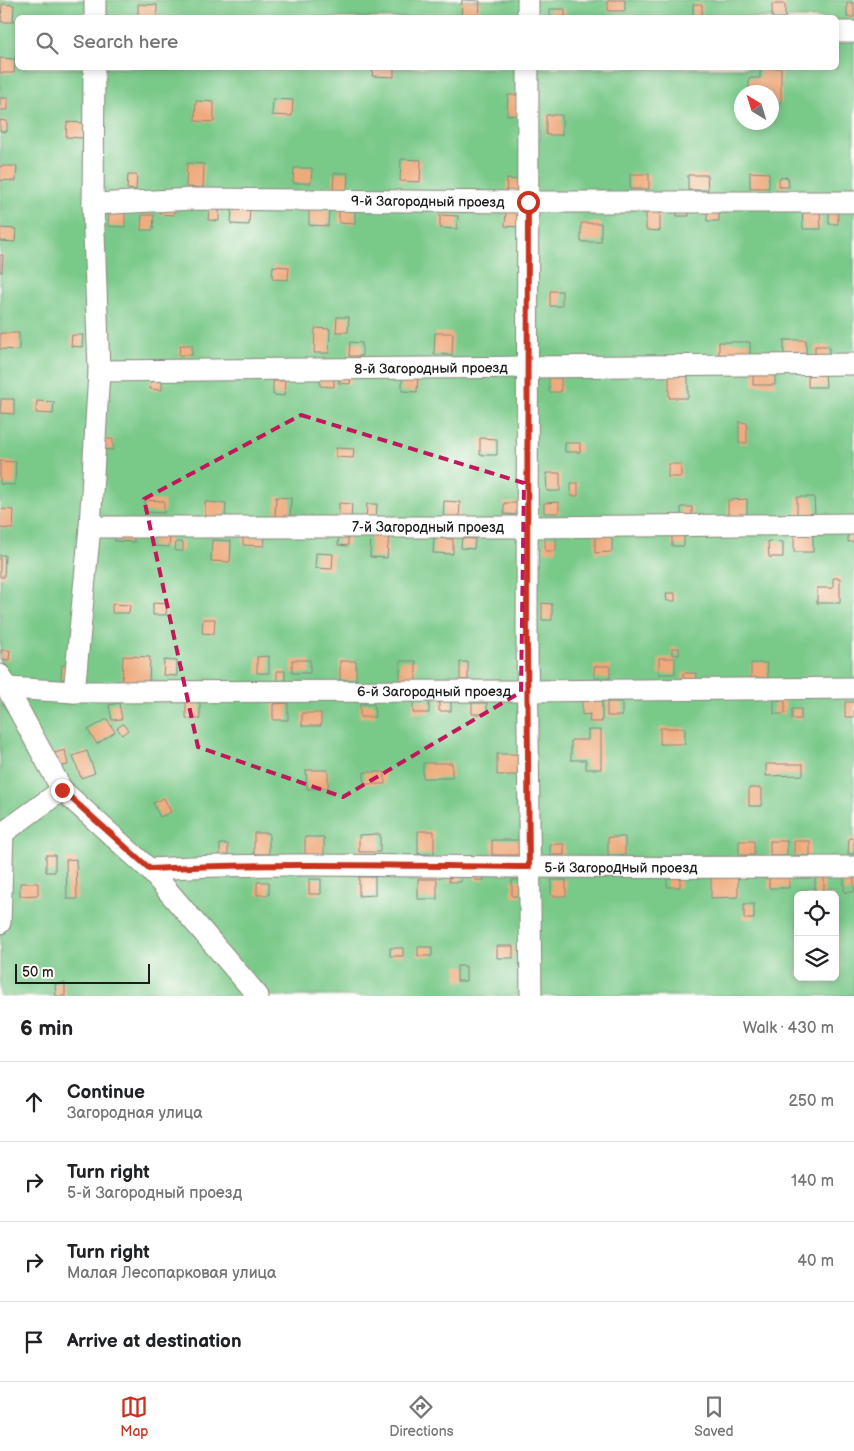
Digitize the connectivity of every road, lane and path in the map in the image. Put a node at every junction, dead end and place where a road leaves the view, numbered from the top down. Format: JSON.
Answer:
{"nodes":[{"id":1,"x":95,"y":0,"type":"edge"},
{"id":2,"x":528,"y":0,"type":"edge"},
{"id":3,"x":95,"y":15,"type":"edge"},
{"id":4,"x":528,"y":15,"type":"edge"},
{"id":5,"x":839,"y":32,"type":"edge"},
{"id":6,"x":854,"y":32,"type":"edge"},
{"id":7,"x":94,"y":70,"type":"edge"},
{"id":8,"x":528,"y":70,"type":"edge"},
{"id":9,"x":528,"y":202,"type":"junction"},
{"id":10,"x":854,"y":202,"type":"edge"},
{"id":11,"x":93,"y":204,"type":"junction"},
{"id":12,"x":854,"y":364,"type":"edge"},
{"id":13,"x":528,"y":366,"type":"junction"},
{"id":14,"x":99,"y":371,"type":"junction"},
{"id":15,"x":854,"y":524,"type":"edge"},
{"id":16,"x":90,"y":527,"type":"junction"},
{"id":17,"x":527,"y":527,"type":"junction"},
{"id":18,"x":4,"y":682,"type":"edge"},
{"id":19,"x":854,"y":688,"type":"edge"},
{"id":20,"x":528,"y":691,"type":"junction"},
{"id":21,"x":74,"y":692,"type":"junction"},
{"id":22,"x":62,"y":790,"type":"junction"},
{"id":23,"x":2,"y":833,"type":"edge"},
{"id":24,"x":529,"y":867,"type":"junction"},
{"id":25,"x":854,"y":867,"type":"edge"},
{"id":26,"x":150,"y":869,"type":"junction"},
{"id":27,"x":0,"y":923,"type":"edge"},
{"id":28,"x":258,"y":996,"type":"edge"},
{"id":29,"x":531,"y":996,"type":"edge"}],
"edges":[{"from":1,"to":3,"type":"street"},
{"from":2,"to":4,"type":"street"},
{"from":5,"to":6,"type":"street"},
{"from":7,"to":11,"type":"street"},
{"from":8,"to":9,"type":"street"},
{"from":9,"to":10,"type":"street","name":"9-й Загородный проезд"},
{"from":9,"to":11,"type":"street","name":"9-й Загородный проезд"},
{"from":9,"to":13,"type":"street"},
{"from":11,"to":14,"type":"street"},
{"from":12,"to":13,"type":"street","name":"8-й Загородный проезд"},
{"from":13,"to":14,"type":"street","name":"8-й Загородный проезд"},
{"from":13,"to":17,"type":"street"},
{"from":14,"to":16,"type":"street"},
{"from":15,"to":17,"type":"street","name":"7-й Загородный проезд"},
{"from":16,"to":17,"type":"street","name":"7-й Загородный проезд"},
{"from":16,"to":21,"type":"street"},
{"from":17,"to":20,"type":"street"},
{"from":18,"to":21,"type":"street","name":"6-й Загородный проезд"},
{"from":18,"to":22,"type":"street"},
{"from":19,"to":20,"type":"street","name":"6-й Загородный проезд"},
{"from":20,"to":21,"type":"street","name":"6-й Загородный проезд"},
{"from":20,"to":24,"type":"street"},
{"from":22,"to":23,"type":"street"},
{"from":22,"to":26,"type":"street"},
{"from":23,"to":27,"type":"street"},
{"from":24,"to":25,"type":"street","name":"5-й Загородный проезд"},
{"from":24,"to":26,"type":"street","name":"5-й Загородный проезд"},
{"from":24,"to":29,"type":"street"},
{"from":26,"to":28,"type":"street"}]}
